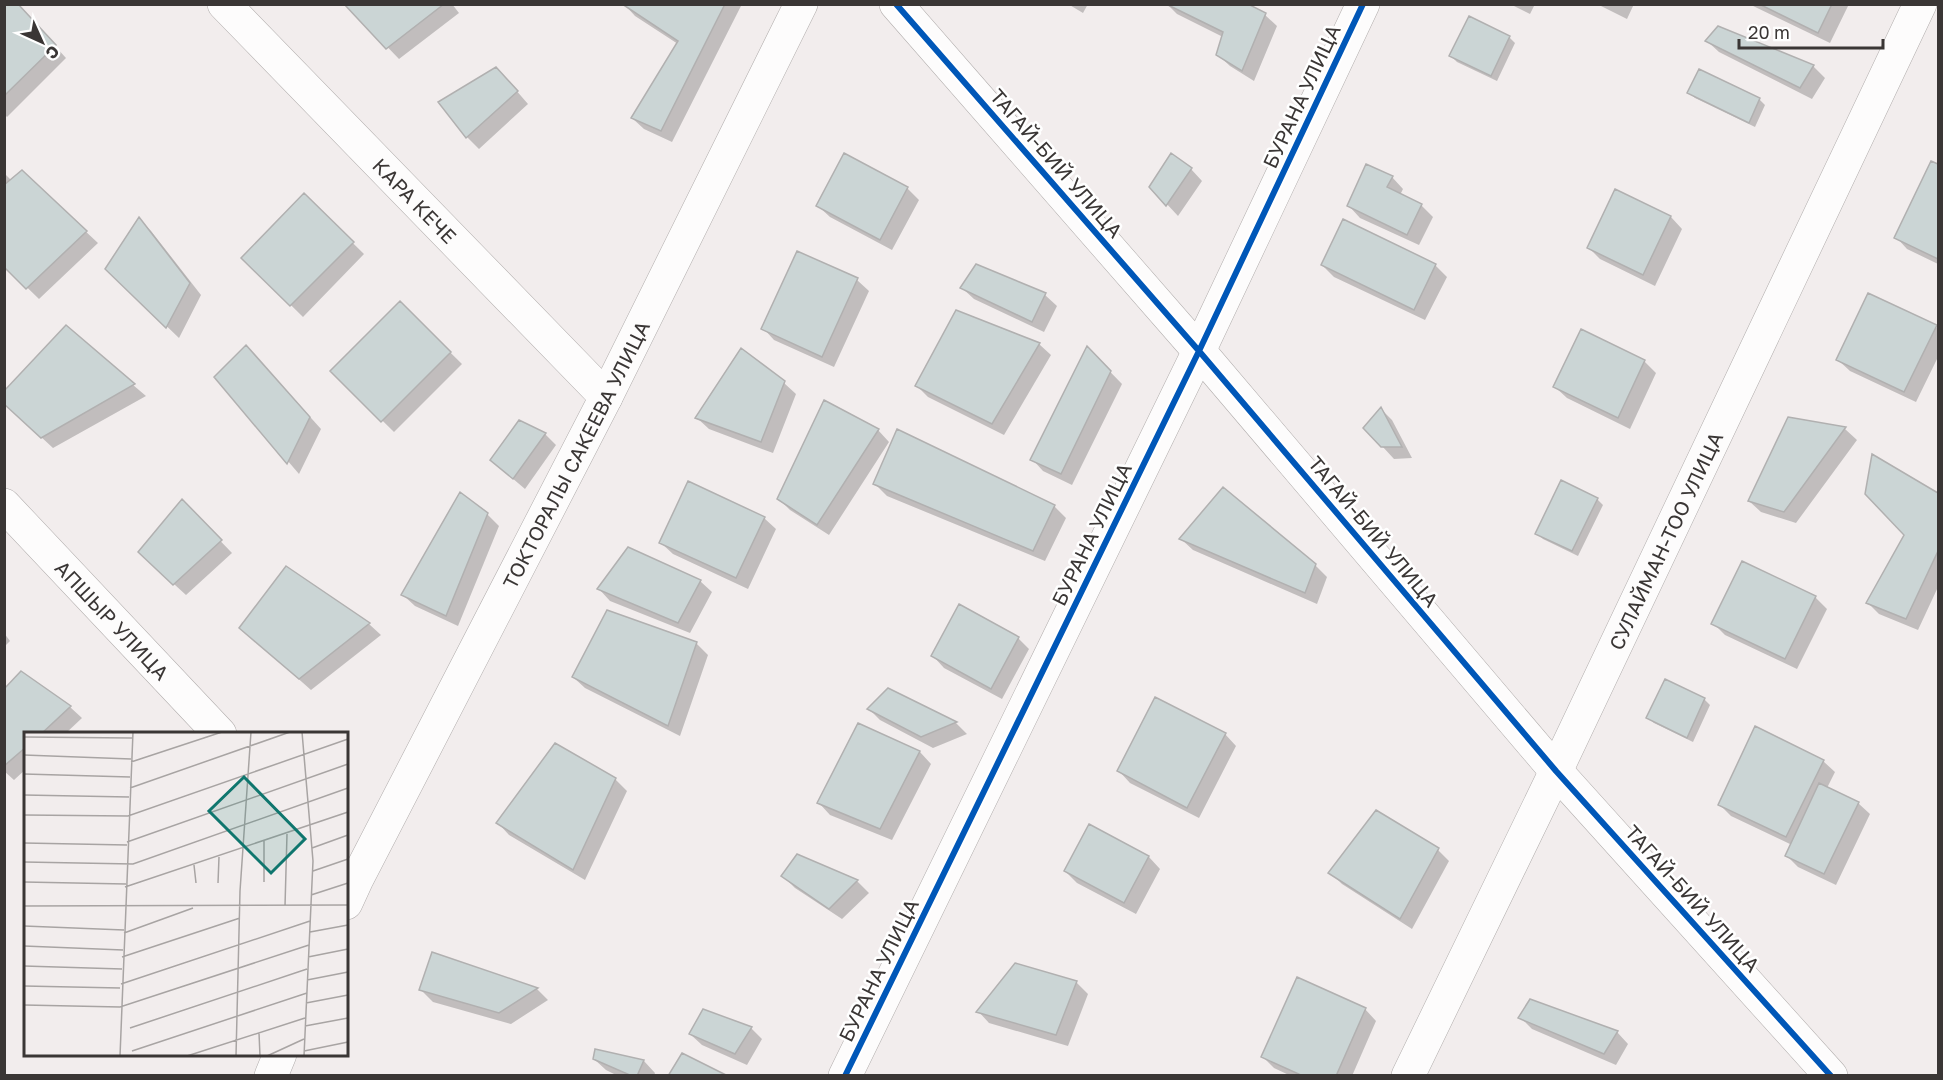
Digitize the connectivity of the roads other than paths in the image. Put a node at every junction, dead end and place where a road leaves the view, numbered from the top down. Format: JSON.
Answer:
{"nodes":[{"id":1,"x":224,"y":4,"type":"edge"},
{"id":2,"x":801,"y":4,"type":"edge"},
{"id":3,"x":896,"y":4,"type":"edge"},
{"id":4,"x":1363,"y":4,"type":"edge"},
{"id":5,"x":1920,"y":4,"type":"edge"},
{"id":6,"x":1199,"y":351,"type":"junction"},
{"id":7,"x":606,"y":398,"type":"junction"},
{"id":8,"x":4,"y":505,"type":"edge"},
{"id":9,"x":218,"y":732,"type":"edge"},
{"id":10,"x":1556,"y":771,"type":"junction"},
{"id":11,"x":350,"y":883,"type":"edge"},
{"id":12,"x":279,"y":1056,"type":"edge"},
{"id":13,"x":271,"y":1076,"type":"edge"},
{"id":14,"x":845,"y":1076,"type":"edge"},
{"id":15,"x":1407,"y":1076,"type":"edge"},
{"id":16,"x":1831,"y":1076,"type":"edge"}],
"edges":[{"from":1,"to":7,"type":"street","name":"КАРА КЕЧЕ"},
{"from":2,"to":7,"type":"street","name":"ТОКТОРАЛЫ САКЕЕВА УЛИЦА"},
{"from":3,"to":6,"type":"street","name":"ТАГАЙ-БИЙ УЛИЦА"},
{"from":4,"to":6,"type":"street","name":"БУРАНА УЛИЦА"},
{"from":5,"to":10,"type":"street","name":"СУЛАЙМАН-ТОО УЛИЦА"},
{"from":6,"to":10,"type":"street","name":"ТАГАЙ-БИЙ УЛИЦА"},
{"from":6,"to":14,"type":"street","name":"БУРАНА УЛИЦА"},
{"from":7,"to":11,"type":"street","name":"ТОКТОРАЛЫ САКЕЕВА УЛИЦА"},
{"from":8,"to":9,"type":"street","name":"АПШЫР УЛИЦА"},
{"from":10,"to":15,"type":"street","name":"СУЛАЙМАН-ТОО УЛИЦА"},
{"from":10,"to":16,"type":"street","name":"ТАГАЙ-БИЙ УЛИЦА"},
{"from":12,"to":13,"type":"street"}]}
